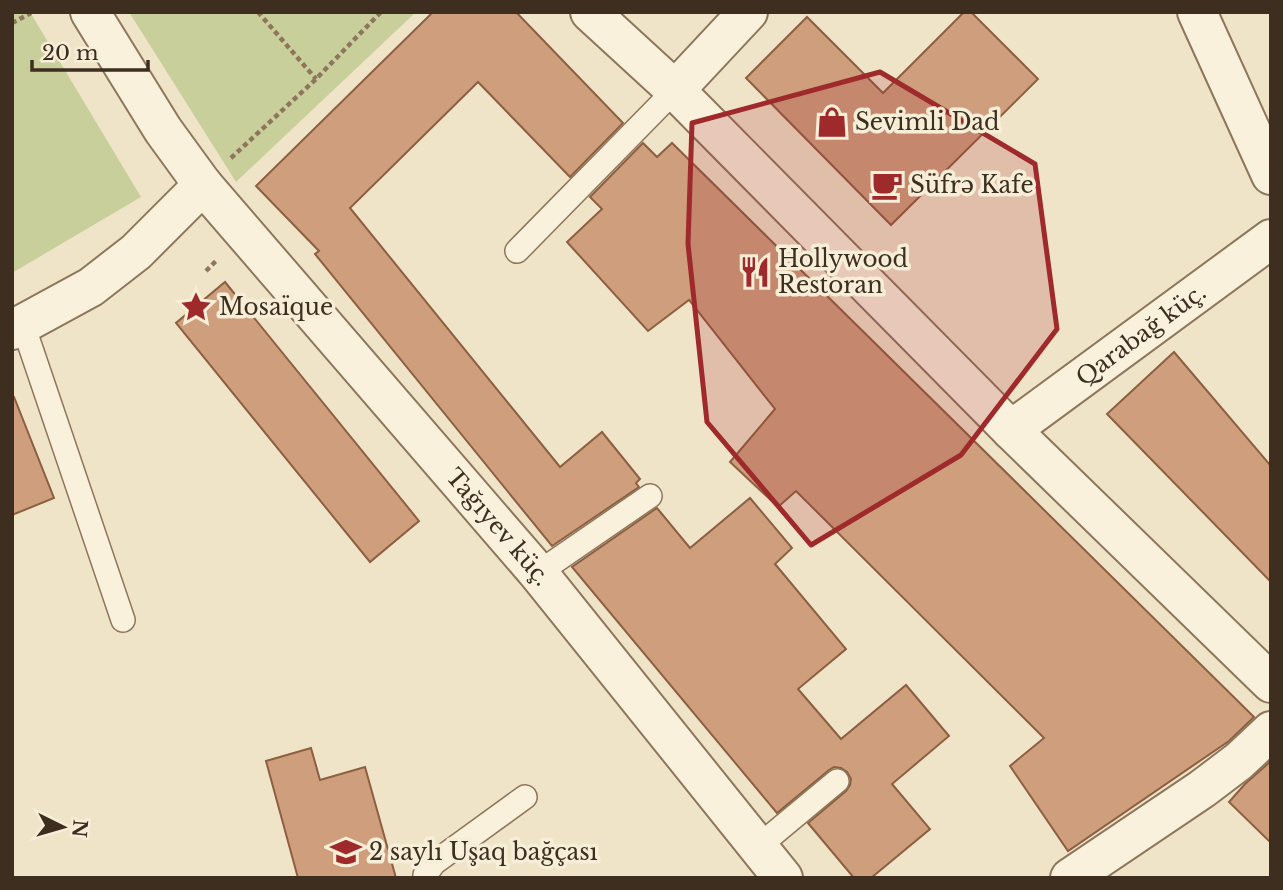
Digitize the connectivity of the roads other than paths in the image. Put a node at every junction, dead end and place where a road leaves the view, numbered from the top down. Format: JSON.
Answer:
{"nodes":[{"id":1,"x":90,"y":12,"type":"edge"},
{"id":2,"x":590,"y":12,"type":"edge"},
{"id":3,"x":748,"y":12,"type":"edge"},
{"id":4,"x":1197,"y":12,"type":"edge"},
{"id":5,"x":675,"y":90,"type":"junction"},
{"id":6,"x":1271,"y":175,"type":"edge"},
{"id":7,"x":203,"y":185,"type":"junction"},
{"id":8,"x":1271,"y":239,"type":"edge"},
{"id":9,"x":517,"y":251,"type":"dead end"},
{"id":10,"x":18,"y":327,"type":"edge"},
{"id":11,"x":1011,"y":430,"type":"junction"},
{"id":12,"x":650,"y":496,"type":"dead end"},
{"id":13,"x":538,"y":573,"type":"junction"},
{"id":14,"x":123,"y":620,"type":"dead end"},
{"id":15,"x":1271,"y":683,"type":"edge"},
{"id":16,"x":1271,"y":731,"type":"edge"},
{"id":17,"x":837,"y":781,"type":"dead end"},
{"id":18,"x":525,"y":797,"type":"dead end"},
{"id":19,"x":759,"y":846,"type":"junction"},
{"id":20,"x":426,"y":878,"type":"edge"},
{"id":21,"x":783,"y":878,"type":"edge"},
{"id":22,"x":1071,"y":878,"type":"edge"}],
"edges":[{"from":1,"to":7,"type":"street","name":"Tağıyev küç."},
{"from":2,"to":5,"type":"street"},
{"from":3,"to":5,"type":"street"},
{"from":4,"to":6,"type":"street"},
{"from":5,"to":9,"type":"lane"},
{"from":5,"to":11,"type":"street"},
{"from":7,"to":10,"type":"street"},
{"from":7,"to":13,"type":"street","name":"Tağıyev küç."},
{"from":8,"to":11,"type":"street","name":"Qarabağ küç."},
{"from":10,"to":14,"type":"lane"},
{"from":11,"to":15,"type":"street"},
{"from":12,"to":13,"type":"lane"},
{"from":13,"to":19,"type":"street","name":"Tağıyev küç."},
{"from":16,"to":22,"type":"street"},
{"from":17,"to":19,"type":"lane"},
{"from":18,"to":20,"type":"lane"},
{"from":19,"to":21,"type":"street","name":"Tağıyev küç."}]}
